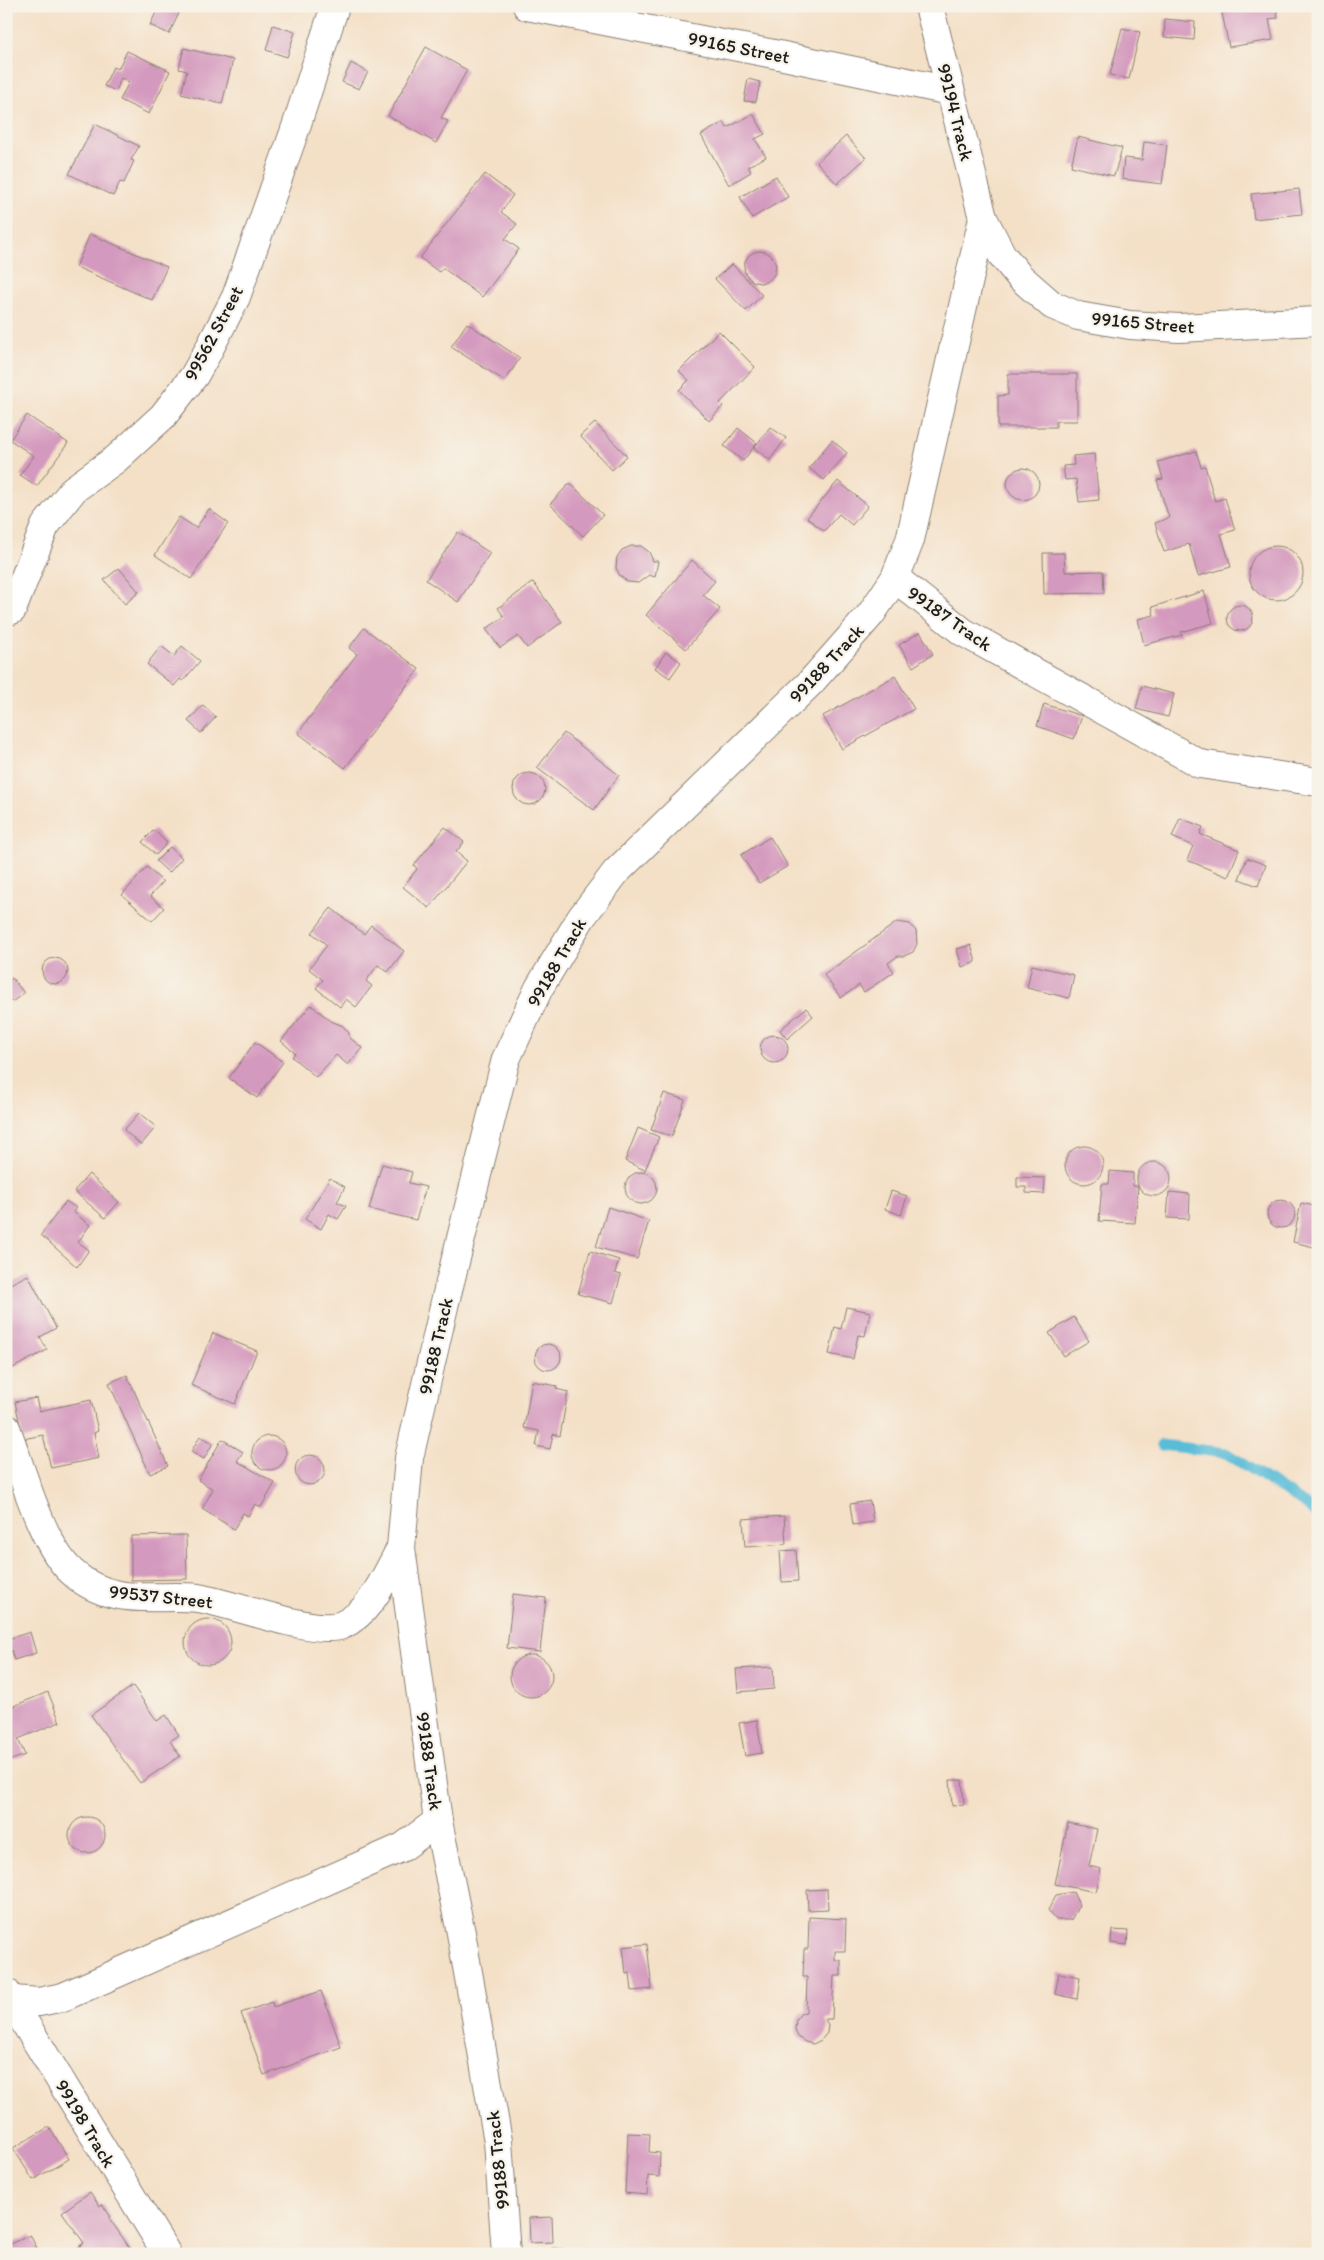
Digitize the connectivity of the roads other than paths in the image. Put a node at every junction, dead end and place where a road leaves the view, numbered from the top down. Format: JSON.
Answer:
{"nodes":[{"id":1,"x":335,"y":6,"type":"edge"},
{"id":2,"x":527,"y":6,"type":"edge"},
{"id":3,"x":929,"y":6,"type":"edge"},
{"id":4,"x":950,"y":91,"type":"junction"},
{"id":5,"x":984,"y":218,"type":"junction"},
{"id":6,"x":1318,"y":321,"type":"edge"},
{"id":7,"x":894,"y":578,"type":"junction"},
{"id":8,"x":12,"y":610,"type":"dead end"},
{"id":9,"x":1318,"y":782,"type":"edge"},
{"id":10,"x":6,"y":1428,"type":"edge"},
{"id":11,"x":401,"y":1548,"type":"junction"},
{"id":12,"x":438,"y":1821,"type":"junction"},
{"id":13,"x":10,"y":1996,"type":"edge"},
{"id":14,"x":167,"y":2254,"type":"edge"},
{"id":15,"x":506,"y":2254,"type":"edge"}],
"edges":[{"from":1,"to":8,"type":"street","name":"99562 Street"},
{"from":2,"to":4,"type":"street","name":"99165 Street"},
{"from":3,"to":4,"type":"street","name":"99194 Track"},
{"from":4,"to":5,"type":"street","name":"99194 Track"},
{"from":5,"to":6,"type":"street","name":"99165 Street"},
{"from":5,"to":7,"type":"street","name":"99187 Track"},
{"from":7,"to":9,"type":"street","name":"99187 Track"},
{"from":7,"to":11,"type":"street","name":"99188 Track"},
{"from":10,"to":11,"type":"street","name":"99537 Street"},
{"from":11,"to":12,"type":"street","name":"99188 Track"},
{"from":12,"to":13,"type":"street"},
{"from":12,"to":15,"type":"street","name":"99188 Track"},
{"from":13,"to":14,"type":"street","name":"99198 Track"}]}
